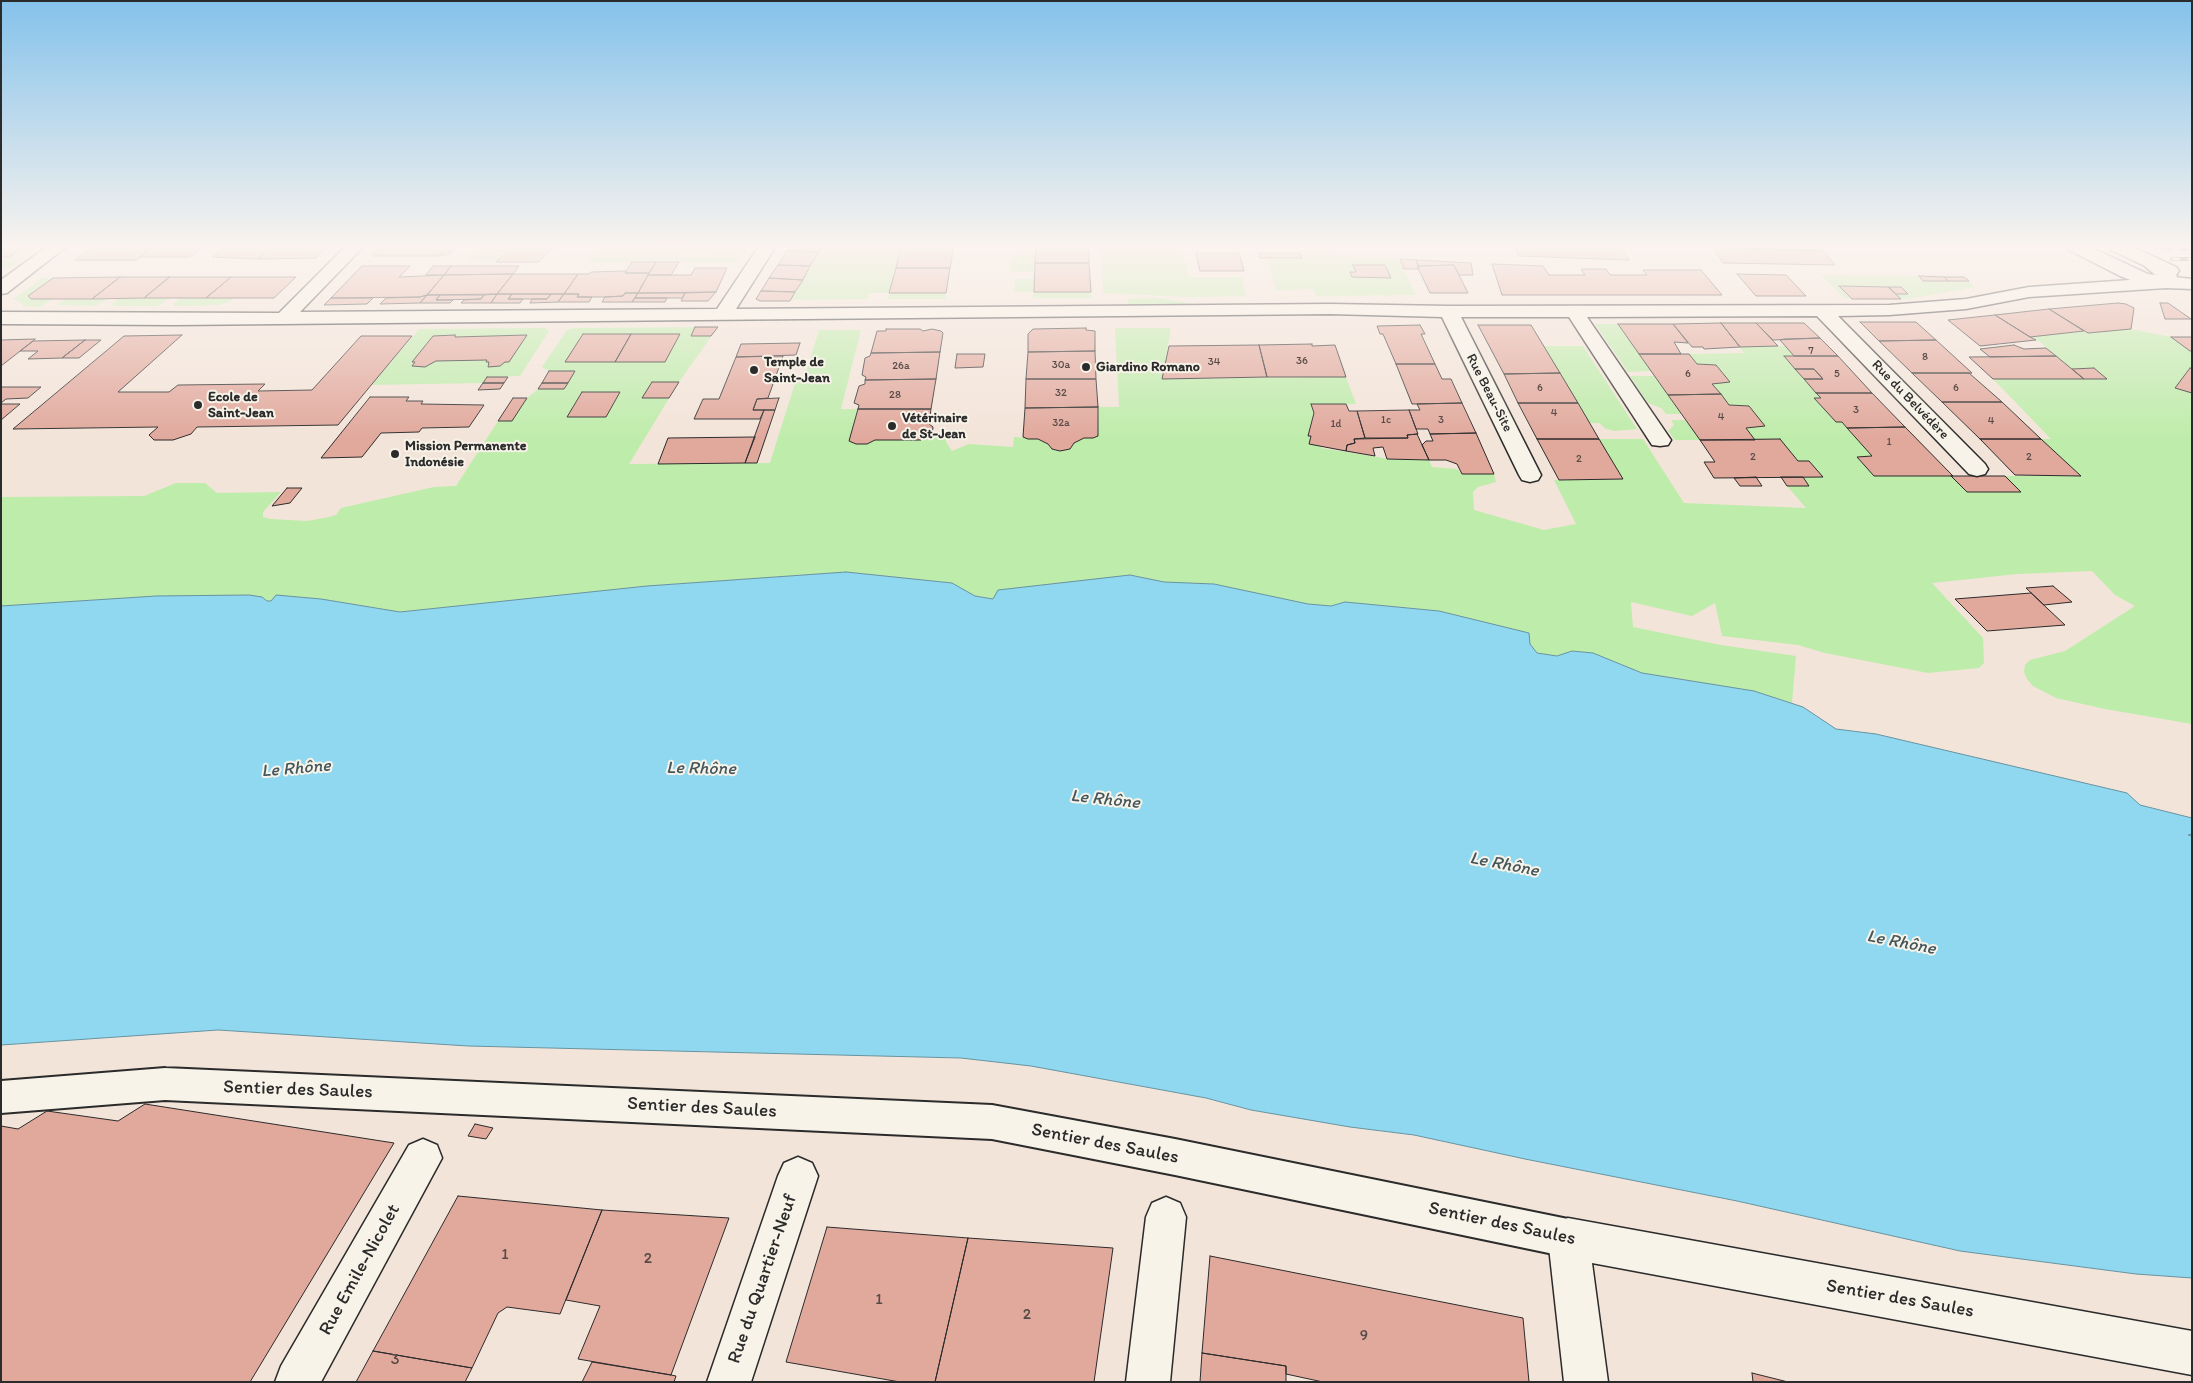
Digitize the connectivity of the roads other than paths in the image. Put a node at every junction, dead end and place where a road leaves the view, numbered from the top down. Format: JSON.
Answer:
{"nodes":[{"id":1,"x":1822,"y":310,"type":"edge"},
{"id":2,"x":291,"y":311,"type":"edge"},
{"id":3,"x":725,"y":311,"type":"edge"},
{"id":4,"x":1143,"y":311,"type":"edge"},
{"id":5,"x":1391,"y":311,"type":"edge"},
{"id":6,"x":1755,"y":311,"type":"edge"},
{"id":7,"x":1448,"y":312,"type":"junction"},
{"id":8,"x":1575,"y":312,"type":"junction"},
{"id":9,"x":723,"y":314,"type":"junction"},
{"id":10,"x":1,"y":318,"type":"edge"},
{"id":11,"x":284,"y":318,"type":"junction"},
{"id":12,"x":175,"y":319,"type":"junction"},
{"id":13,"x":1,"y":329,"type":"edge"},
{"id":14,"x":1660,"y":440,"type":"dead end"},
{"id":15,"x":1977,"y":469,"type":"dead end"},
{"id":16,"x":1530,"y":475,"type":"dead end"},
{"id":17,"x":1,"y":1097,"type":"edge"},
{"id":18,"x":423,"y":1158,"type":"dead end"},
{"id":19,"x":798,"y":1176,"type":"dead end"},
{"id":20,"x":1166,"y":1216,"type":"dead end"},
{"id":21,"x":1568,"y":1238,"type":"junction"},
{"id":22,"x":2192,"y":1353,"type":"edge"},
{"id":23,"x":297,"y":1382,"type":"edge"},
{"id":24,"x":729,"y":1382,"type":"edge"},
{"id":25,"x":1148,"y":1382,"type":"edge"},
{"id":26,"x":1586,"y":1382,"type":"edge"}],
"edges":[{"from":1,"to":15,"type":"street","name":"Rue du Belvédère"},
{"from":2,"to":11,"type":"street"},
{"from":3,"to":9,"type":"street"},
{"from":4,"to":9,"type":"street"},
{"from":5,"to":7,"type":"street"},
{"from":6,"to":8,"type":"street"},
{"from":7,"to":8,"type":"street"},
{"from":7,"to":16,"type":"street","name":"Rue Beau-Site"},
{"from":8,"to":14,"type":"street"},
{"from":9,"to":11,"type":"street"},
{"from":10,"to":12,"type":"street"},
{"from":11,"to":12,"type":"street"},
{"from":12,"to":13,"type":"street"},
{"from":17,"to":21,"type":"street","name":"Sentier des Saules"},
{"from":18,"to":23,"type":"street","name":"Rue Emile-Nicolet"},
{"from":19,"to":24,"type":"street","name":"Rue du Quartier-Neuf"},
{"from":20,"to":25,"type":"street"},
{"from":21,"to":22,"type":"street","name":"Sentier des Saules"},
{"from":21,"to":26,"type":"street"}]}
